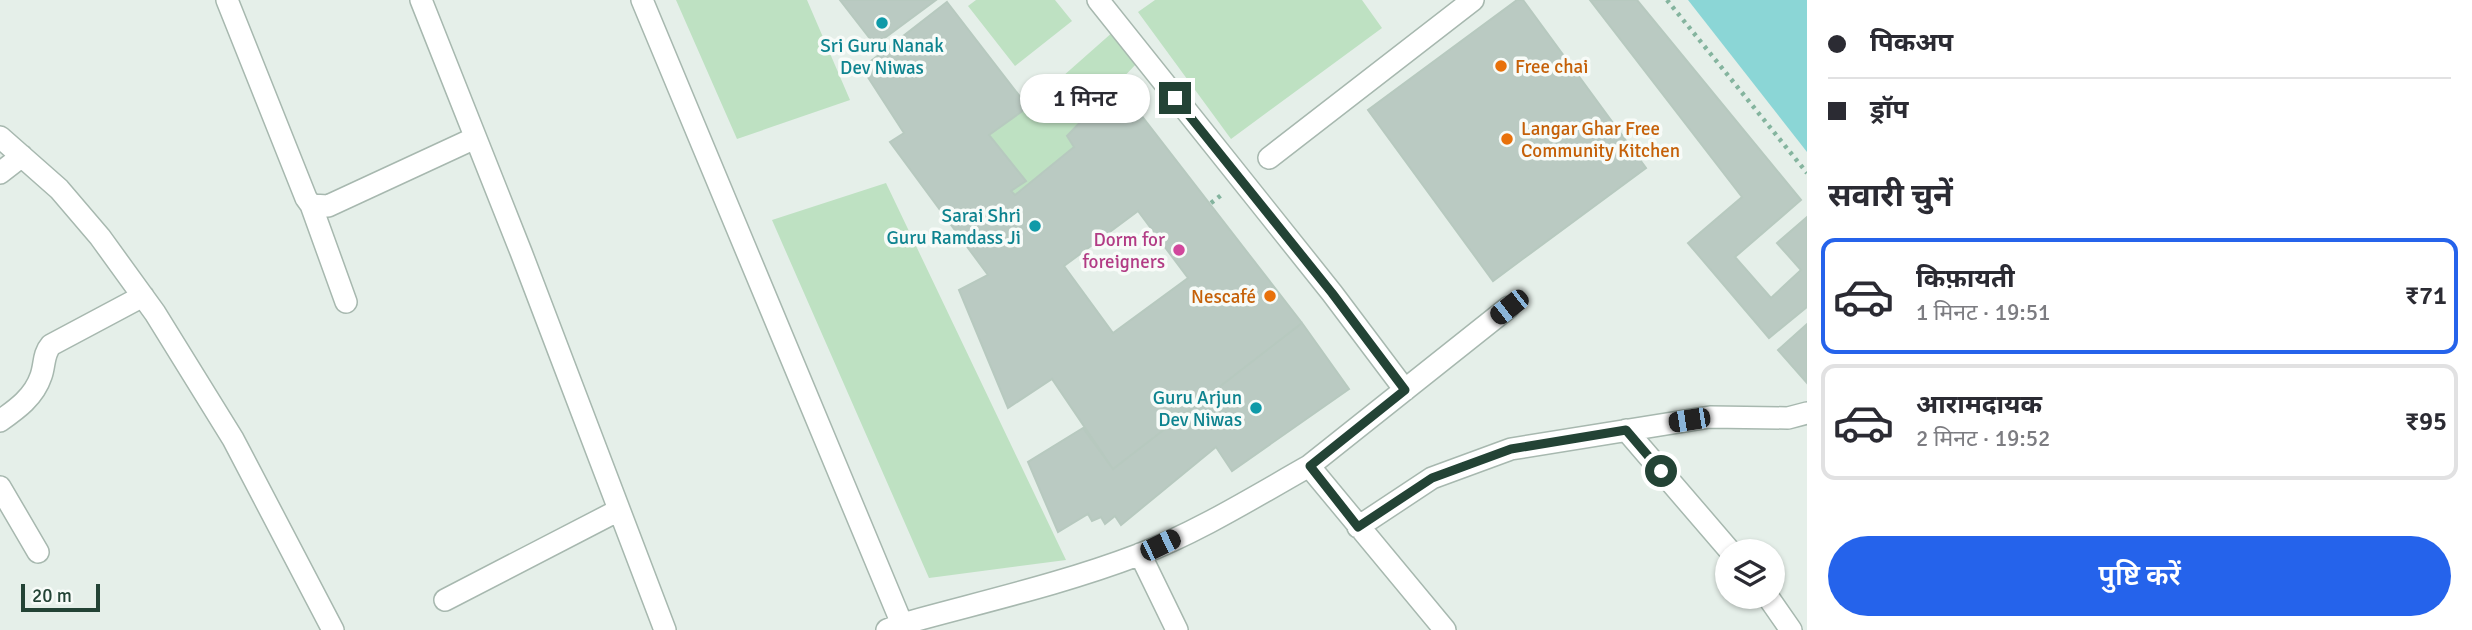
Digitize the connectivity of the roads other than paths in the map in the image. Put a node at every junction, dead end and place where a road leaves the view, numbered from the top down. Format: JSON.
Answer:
{"nodes":[{"id":1,"x":227,"y":0,"type":"edge"},
{"id":2,"x":421,"y":0,"type":"edge"},
{"id":3,"x":642,"y":0,"type":"edge"},
{"id":4,"x":1098,"y":0,"type":"edge"},
{"id":5,"x":1473,"y":0,"type":"edge"},
{"id":6,"x":0,"y":137,"type":"edge"},
{"id":7,"x":475,"y":138,"type":"junction"},
{"id":8,"x":22,"y":156,"type":"junction"},
{"id":9,"x":1254,"y":170,"type":"junction"},
{"id":10,"x":0,"y":173,"type":"edge"},
{"id":11,"x":311,"y":205,"type":"junction"},
{"id":12,"x":143,"y":296,"type":"junction"},
{"id":13,"x":346,"y":302,"type":"dead end"},
{"id":14,"x":1509,"y":307,"type":"dead end"},
{"id":15,"x":1405,"y":390,"type":"junction"},
{"id":16,"x":1807,"y":413,"type":"edge"},
{"id":17,"x":0,"y":421,"type":"edge"},
{"id":18,"x":1626,"y":430,"type":"junction"},
{"id":19,"x":1310,"y":466,"type":"junction"},
{"id":20,"x":0,"y":487,"type":"edge"},
{"id":21,"x":619,"y":510,"type":"junction"},
{"id":22,"x":1358,"y":527,"type":"junction"},
{"id":23,"x":1720,"y":539,"type":"edge"},
{"id":24,"x":38,"y":552,"type":"dead end"},
{"id":25,"x":1140,"y":554,"type":"junction"},
{"id":26,"x":445,"y":600,"type":"dead end"},
{"id":27,"x":1776,"y":609,"type":"edge"},
{"id":28,"x":894,"y":627,"type":"edge"},
{"id":29,"x":333,"y":630,"type":"edge"},
{"id":30,"x":665,"y":630,"type":"edge"},
{"id":31,"x":1177,"y":630,"type":"edge"},
{"id":32,"x":1445,"y":630,"type":"edge"},
{"id":33,"x":1791,"y":630,"type":"edge"}],
"edges":[{"from":1,"to":11,"type":"street"},
{"from":2,"to":7,"type":"street"},
{"from":3,"to":28,"type":"street"},
{"from":4,"to":9,"type":"street"},
{"from":5,"to":9,"type":"street"},
{"from":6,"to":8,"type":"street"},
{"from":7,"to":11,"type":"street"},
{"from":7,"to":21,"type":"street"},
{"from":8,"to":10,"type":"street"},
{"from":8,"to":12,"type":"street"},
{"from":9,"to":15,"type":"street"},
{"from":11,"to":13,"type":"street"},
{"from":12,"to":17,"type":"street"},
{"from":12,"to":29,"type":"street"},
{"from":14,"to":15,"type":"street"},
{"from":15,"to":19,"type":"street"},
{"from":16,"to":18,"type":"street"},
{"from":18,"to":22,"type":"street"},
{"from":18,"to":23,"type":"street"},
{"from":19,"to":22,"type":"street"},
{"from":19,"to":25,"type":"street"},
{"from":20,"to":24,"type":"street"},
{"from":21,"to":26,"type":"street"},
{"from":21,"to":30,"type":"street"},
{"from":22,"to":32,"type":"street"},
{"from":25,"to":28,"type":"street"},
{"from":25,"to":31,"type":"street"},
{"from":27,"to":33,"type":"street"}]}
